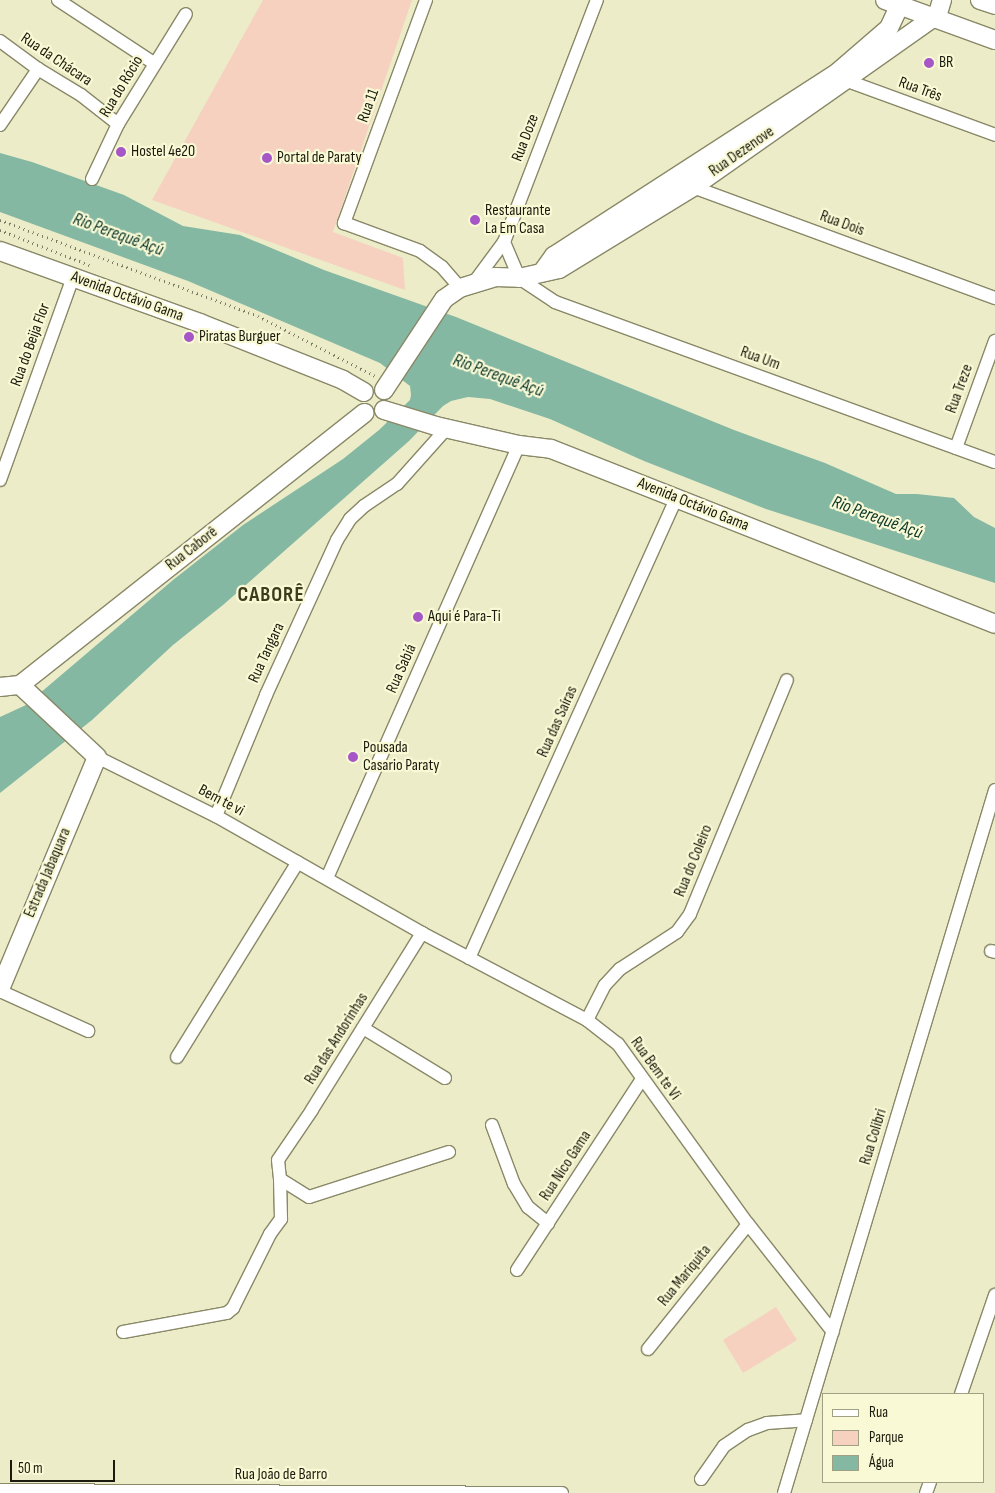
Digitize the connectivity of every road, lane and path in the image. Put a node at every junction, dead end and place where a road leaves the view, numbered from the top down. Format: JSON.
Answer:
{"nodes":[{"id":1,"x":58,"y":0,"type":"edge"},
{"id":2,"x":426,"y":0,"type":"edge"},
{"id":3,"x":597,"y":0,"type":"edge"},
{"id":4,"x":942,"y":0,"type":"edge"},
{"id":5,"x":980,"y":0,"type":"edge"},
{"id":6,"x":896,"y":2,"type":"edge"},
{"id":7,"x":995,"y":5,"type":"edge"},
{"id":8,"x":186,"y":14,"type":"dead end"},
{"id":9,"x":932,"y":18,"type":"junction"},
{"id":10,"x":995,"y":40,"type":"edge"},
{"id":11,"x":0,"y":41,"type":"edge"},
{"id":12,"x":155,"y":64,"type":"junction"},
{"id":13,"x":38,"y":69,"type":"junction"},
{"id":14,"x":841,"y":76,"type":"junction"},
{"id":15,"x":118,"y":124,"type":"junction"},
{"id":16,"x":0,"y":125,"type":"edge"},
{"id":17,"x":995,"y":135,"type":"edge"},
{"id":18,"x":92,"y":179,"type":"dead end"},
{"id":19,"x":688,"y":180,"type":"junction"},
{"id":20,"x":0,"y":220,"type":"edge"},
{"id":21,"x":504,"y":242,"type":"junction"},
{"id":22,"x":0,"y":251,"type":"edge"},
{"id":23,"x":73,"y":278,"type":"junction"},
{"id":24,"x":519,"y":278,"type":"junction"},
{"id":25,"x":468,"y":284,"type":"junction"},
{"id":26,"x":995,"y":298,"type":"edge"},
{"id":27,"x":995,"y":341,"type":"edge"},
{"id":28,"x":386,"y":386,"type":"junction"},
{"id":29,"x":364,"y":392,"type":"junction"},
{"id":30,"x":387,"y":412,"type":"junction"},
{"id":31,"x":364,"y":413,"type":"junction"},
{"id":32,"x":441,"y":427,"type":"junction"},
{"id":33,"x":519,"y":445,"type":"junction"},
{"id":34,"x":956,"y":448,"type":"junction"},
{"id":35,"x":995,"y":462,"type":"edge"},
{"id":36,"x":0,"y":480,"type":"edge"},
{"id":37,"x":676,"y":499,"type":"junction"},
{"id":38,"x":995,"y":624,"type":"edge"},
{"id":39,"x":786,"y":680,"type":"dead end"},
{"id":40,"x":20,"y":684,"type":"junction"},
{"id":41,"x":0,"y":687,"type":"edge"},
{"id":42,"x":97,"y":757,"type":"junction"},
{"id":43,"x":995,"y":790,"type":"edge"},
{"id":44,"x":216,"y":816,"type":"junction"},
{"id":45,"x":298,"y":862,"type":"junction"},
{"id":46,"x":327,"y":878,"type":"junction"},
{"id":47,"x":422,"y":933,"type":"junction"},
{"id":48,"x":469,"y":958,"type":"junction"},
{"id":49,"x":0,"y":990,"type":"edge"},
{"id":50,"x":587,"y":1020,"type":"junction"},
{"id":51,"x":363,"y":1028,"type":"junction"},
{"id":52,"x":88,"y":1030,"type":"dead end"},
{"id":53,"x":177,"y":1058,"type":"dead end"},
{"id":54,"x":445,"y":1078,"type":"dead end"},
{"id":55,"x":642,"y":1079,"type":"junction"},
{"id":56,"x":492,"y":1125,"type":"dead end"},
{"id":57,"x":449,"y":1152,"type":"dead end"},
{"id":58,"x":280,"y":1178,"type":"junction"},
{"id":59,"x":548,"y":1223,"type":"junction"},
{"id":60,"x":748,"y":1224,"type":"junction"},
{"id":61,"x":517,"y":1270,"type":"dead end"},
{"id":62,"x":995,"y":1295,"type":"edge"},
{"id":63,"x":123,"y":1332,"type":"dead end"},
{"id":64,"x":832,"y":1332,"type":"junction"},
{"id":65,"x":648,"y":1349,"type":"dead end"},
{"id":66,"x":961,"y":1393,"type":"edge"},
{"id":67,"x":806,"y":1420,"type":"junction"},
{"id":68,"x":701,"y":1478,"type":"dead end"},
{"id":69,"x":0,"y":1490,"type":"edge"},
{"id":70,"x":562,"y":1493,"type":"edge"},
{"id":71,"x":784,"y":1493,"type":"edge"}],
"edges":[{"from":1,"to":12,"type":"street"},
{"from":2,"to":25,"type":"street","name":"Rua 11"},
{"from":3,"to":21,"type":"street","name":"Rua Doze"},
{"from":4,"to":9,"type":"street"},
{"from":5,"to":7,"type":"street"},
{"from":6,"to":9,"type":"street"},
{"from":6,"to":14,"type":"street","name":"Rua Dezenove"},
{"from":8,"to":12,"type":"street","name":"Rua do Rócio"},
{"from":9,"to":10,"type":"street"},
{"from":9,"to":14,"type":"street","name":"Rua Dezenove"},
{"from":11,"to":13,"type":"street","name":"Rua da Chácara"},
{"from":12,"to":15,"type":"street","name":"Rua do Rócio"},
{"from":13,"to":15,"type":"street","name":"Rua da Chácara"},
{"from":13,"to":16,"type":"street"},
{"from":14,"to":17,"type":"street","name":"Rua Três"},
{"from":14,"to":19,"type":"street","name":"Rua Dezenove"},
{"from":15,"to":18,"type":"street","name":"Rua do Rócio"},
{"from":19,"to":24,"type":"street","name":"Rua Dezenove"},
{"from":19,"to":26,"type":"street","name":"Rua Dois"},
{"from":20,"to":28,"type":"path"},
{"from":21,"to":24,"type":"street"},
{"from":21,"to":25,"type":"street","name":"Rua Doze"},
{"from":22,"to":23,"type":"street","name":"Avenida Octávio Gama"},
{"from":23,"to":29,"type":"street","name":"Avenida Octávio Gama"},
{"from":23,"to":36,"type":"street","name":"Rua do Beija Flor"},
{"from":24,"to":25,"type":"street","name":"Rua Dezenove"},
{"from":24,"to":34,"type":"street","name":"Rua Um"},
{"from":25,"to":28,"type":"street","name":"Rua Dezenove"},
{"from":27,"to":34,"type":"street","name":"Rua Treze"},
{"from":28,"to":29,"type":"street"},
{"from":28,"to":30,"type":"street"},
{"from":29,"to":31,"type":"street"},
{"from":30,"to":31,"type":"street"},
{"from":30,"to":32,"type":"street","name":"Avenida Octávio Gama"},
{"from":31,"to":40,"type":"street","name":"Rua Caborê"},
{"from":32,"to":33,"type":"street","name":"Avenida Octávio Gama"},
{"from":32,"to":44,"type":"street","name":"Rua Tangara"},
{"from":33,"to":37,"type":"street","name":"Avenida Octávio Gama"},
{"from":33,"to":46,"type":"street","name":"Rua Sabiá"},
{"from":34,"to":35,"type":"street","name":"Rua Um"},
{"from":37,"to":38,"type":"street","name":"Avenida Octávio Gama"},
{"from":37,"to":48,"type":"street","name":"Rua das Saíras"},
{"from":39,"to":50,"type":"street","name":"Rua do Coleiro"},
{"from":40,"to":41,"type":"street"},
{"from":40,"to":42,"type":"street"},
{"from":42,"to":44,"type":"street","name":"Bem te vi"},
{"from":42,"to":49,"type":"street","name":"Estrada Jabaquara"},
{"from":43,"to":64,"type":"street","name":"Rua Colibri"},
{"from":44,"to":45,"type":"street","name":"Bem te vi"},
{"from":45,"to":46,"type":"street","name":"Bem te vi"},
{"from":45,"to":53,"type":"street"},
{"from":46,"to":47,"type":"street","name":"Rua Bem te Vi"},
{"from":47,"to":48,"type":"street","name":"Rua Bem te Vi"},
{"from":47,"to":51,"type":"street","name":"Rua das Andorinhas"},
{"from":48,"to":50,"type":"street","name":"Rua Bem te Vi"},
{"from":49,"to":52,"type":"street"},
{"from":50,"to":55,"type":"street","name":"Rua Bem te Vi"},
{"from":51,"to":54,"type":"street"},
{"from":51,"to":58,"type":"street","name":"Rua das Andorinhas"},
{"from":55,"to":59,"type":"street","name":"Rua Nico Gama"},
{"from":55,"to":60,"type":"street","name":"Rua Bem te Vi"},
{"from":56,"to":59,"type":"street"},
{"from":57,"to":58,"type":"street"},
{"from":58,"to":63,"type":"street"},
{"from":59,"to":61,"type":"street","name":"Rua Nico Gama"},
{"from":60,"to":64,"type":"street","name":"Rua Bem te Vi"},
{"from":60,"to":65,"type":"street","name":"Rua Mariquita"},
{"from":62,"to":66,"type":"street"},
{"from":64,"to":67,"type":"street","name":"Rua Colibri"},
{"from":67,"to":68,"type":"street"},
{"from":67,"to":71,"type":"street","name":"Rua Colibri"},
{"from":69,"to":70,"type":"street","name":"Rua João de Barro"}]}
